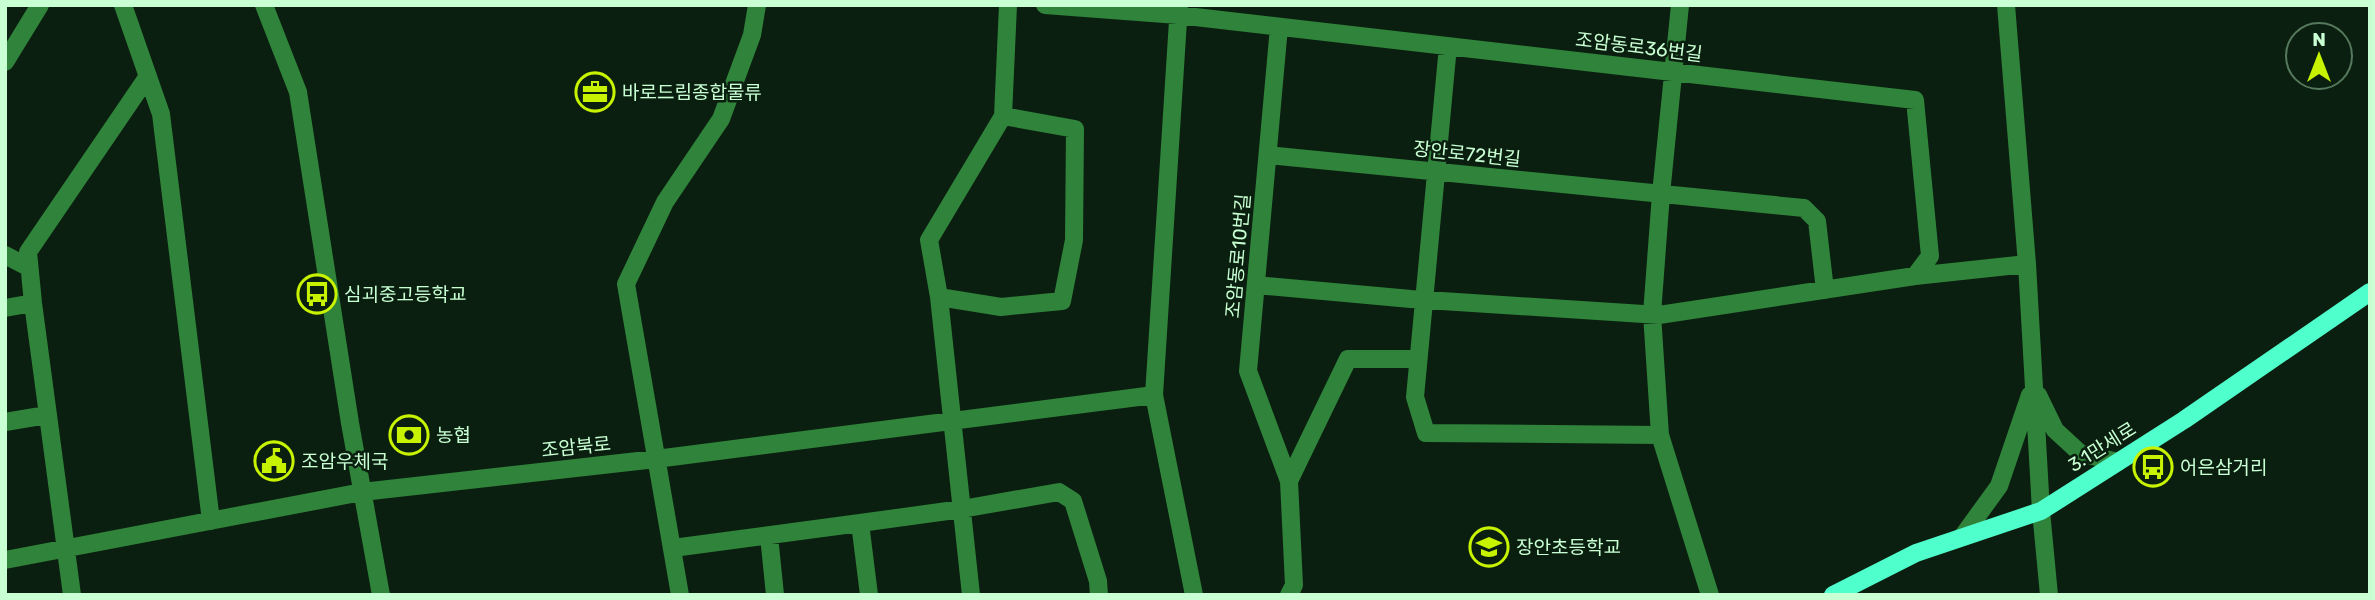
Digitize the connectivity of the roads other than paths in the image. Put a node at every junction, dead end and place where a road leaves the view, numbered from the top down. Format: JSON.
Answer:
{"nodes":[{"id":1,"x":40,"y":5,"type":"edge"},
{"id":2,"x":123,"y":5,"type":"edge"},
{"id":3,"x":264,"y":5,"type":"edge"},
{"id":4,"x":757,"y":5,"type":"edge"},
{"id":5,"x":1008,"y":5,"type":"edge"},
{"id":6,"x":1045,"y":5,"type":"edge"},
{"id":7,"x":1680,"y":5,"type":"edge"},
{"id":8,"x":2006,"y":5,"type":"edge"},
{"id":9,"x":1178,"y":10,"type":"edge"},
{"id":10,"x":1279,"y":27,"type":"junction"},
{"id":11,"x":1448,"y":46,"type":"junction"},
{"id":12,"x":5,"y":62,"type":"edge"},
{"id":13,"x":1674,"y":72,"type":"junction"},
{"id":14,"x":148,"y":76,"type":"junction"},
{"id":15,"x":1003,"y":116,"type":"junction"},
{"id":16,"x":1268,"y":155,"type":"junction"},
{"id":17,"x":1436,"y":172,"type":"junction"},
{"id":18,"x":1661,"y":194,"type":"junction"},
{"id":19,"x":5,"y":255,"type":"edge"},
{"id":20,"x":2027,"y":264,"type":"junction"},
{"id":21,"x":28,"y":267,"type":"junction"},
{"id":22,"x":1915,"y":276,"type":"junction"},
{"id":23,"x":1256,"y":285,"type":"junction"},
{"id":24,"x":1825,"y":290,"type":"junction"},
{"id":25,"x":2370,"y":292,"type":"edge"},
{"id":26,"x":939,"y":297,"type":"junction"},
{"id":27,"x":1423,"y":300,"type":"junction"},
{"id":28,"x":33,"y":303,"type":"junction"},
{"id":29,"x":5,"y":308,"type":"edge"},
{"id":30,"x":1652,"y":314,"type":"junction"},
{"id":31,"x":1418,"y":359,"type":"junction"},
{"id":32,"x":2034,"y":385,"type":"junction"},
{"id":33,"x":1154,"y":394,"type":"junction"},
{"id":34,"x":47,"y":415,"type":"junction"},
{"id":35,"x":952,"y":421,"type":"junction"},
{"id":36,"x":5,"y":422,"type":"edge"},
{"id":37,"x":1660,"y":435,"type":"junction"},
{"id":38,"x":656,"y":459,"type":"junction"},
{"id":39,"x":2119,"y":461,"type":"junction"},
{"id":40,"x":1289,"y":481,"type":"junction"},
{"id":41,"x":362,"y":492,"type":"junction"},
{"id":42,"x":962,"y":509,"type":"junction"},
{"id":43,"x":2041,"y":510,"type":"junction"},
{"id":44,"x":211,"y":520,"type":"junction"},
{"id":45,"x":860,"y":523,"type":"junction"},
{"id":46,"x":769,"y":537,"type":"junction"},
{"id":47,"x":1962,"y":537,"type":"junction"},
{"id":48,"x":673,"y":548,"type":"junction"},
{"id":49,"x":64,"y":549,"type":"junction"},
{"id":50,"x":5,"y":560,"type":"edge"},
{"id":51,"x":72,"y":595,"type":"edge"},
{"id":52,"x":381,"y":595,"type":"edge"},
{"id":53,"x":680,"y":595,"type":"edge"},
{"id":54,"x":775,"y":595,"type":"edge"},
{"id":55,"x":869,"y":595,"type":"edge"},
{"id":56,"x":971,"y":595,"type":"edge"},
{"id":57,"x":1098,"y":595,"type":"edge"},
{"id":58,"x":1194,"y":595,"type":"edge"},
{"id":59,"x":1289,"y":595,"type":"edge"},
{"id":60,"x":1710,"y":595,"type":"edge"},
{"id":61,"x":1833,"y":595,"type":"edge"},
{"id":62,"x":2049,"y":595,"type":"edge"}],
"edges":[{"from":1,"to":12,"type":"street"},
{"from":2,"to":14,"type":"street"},
{"from":3,"to":41,"type":"street"},
{"from":4,"to":38,"type":"street"},
{"from":5,"to":15,"type":"street"},
{"from":6,"to":9,"type":"street","name":"조암동로36번길"},
{"from":7,"to":13,"type":"street"},
{"from":8,"to":20,"type":"street"},
{"from":9,"to":10,"type":"street","name":"조암동로36번길"},
{"from":9,"to":33,"type":"street"},
{"from":10,"to":11,"type":"street","name":"조암동로36번길"},
{"from":10,"to":16,"type":"street","name":"조암동로10번길"},
{"from":11,"to":13,"type":"street","name":"조암동로36번길"},
{"from":11,"to":17,"type":"street"},
{"from":13,"to":18,"type":"street"},
{"from":13,"to":22,"type":"street","name":"조암동로36번길"},
{"from":14,"to":21,"type":"street"},
{"from":14,"to":44,"type":"street"},
{"from":15,"to":26,"type":"street"},
{"from":15,"to":26,"type":"street"},
{"from":16,"to":17,"type":"street","name":"장안로72번길"},
{"from":16,"to":23,"type":"street","name":"조암동로10번길"},
{"from":17,"to":18,"type":"street","name":"장안로72번길"},
{"from":17,"to":27,"type":"street"},
{"from":18,"to":24,"type":"street","name":"장안로72번길"},
{"from":18,"to":30,"type":"street"},
{"from":19,"to":21,"type":"street"},
{"from":20,"to":22,"type":"street"},
{"from":20,"to":32,"type":"street"},
{"from":21,"to":28,"type":"street"},
{"from":22,"to":24,"type":"street"},
{"from":23,"to":27,"type":"street"},
{"from":23,"to":40,"type":"street","name":"조암동로10번길"},
{"from":24,"to":30,"type":"street"},
{"from":25,"to":39,"type":"main road","name":"3.1만세로"},
{"from":26,"to":35,"type":"street"},
{"from":27,"to":30,"type":"street"},
{"from":27,"to":31,"type":"street"},
{"from":28,"to":29,"type":"street"},
{"from":28,"to":34,"type":"street"},
{"from":30,"to":37,"type":"street"},
{"from":31,"to":37,"type":"street"},
{"from":31,"to":40,"type":"street","name":"조암동로10번길"},
{"from":32,"to":39,"type":"street"},
{"from":32,"to":43,"type":"street"},
{"from":32,"to":47,"type":"street"},
{"from":33,"to":35,"type":"street","name":"조암북로"},
{"from":33,"to":58,"type":"street"},
{"from":34,"to":36,"type":"street"},
{"from":34,"to":49,"type":"street"},
{"from":35,"to":38,"type":"street","name":"조암북로"},
{"from":35,"to":42,"type":"street"},
{"from":37,"to":60,"type":"street"},
{"from":38,"to":41,"type":"street","name":"조암북로"},
{"from":38,"to":48,"type":"street"},
{"from":39,"to":43,"type":"main road","name":"3.1만세로"},
{"from":40,"to":59,"type":"street","name":"조암동로10번길"},
{"from":41,"to":44,"type":"street","name":"조암북로"},
{"from":41,"to":52,"type":"street"},
{"from":42,"to":45,"type":"street"},
{"from":42,"to":56,"type":"street"},
{"from":42,"to":57,"type":"street"},
{"from":43,"to":47,"type":"main road","name":"3.1만세로"},
{"from":43,"to":62,"type":"street"},
{"from":44,"to":49,"type":"street","name":"조암북로"},
{"from":45,"to":46,"type":"street"},
{"from":45,"to":55,"type":"street"},
{"from":46,"to":48,"type":"street"},
{"from":46,"to":54,"type":"street"},
{"from":47,"to":61,"type":"main road","name":"3.1만세로"},
{"from":48,"to":53,"type":"street"},
{"from":49,"to":50,"type":"street","name":"조암북로"},
{"from":49,"to":51,"type":"street"}]}
